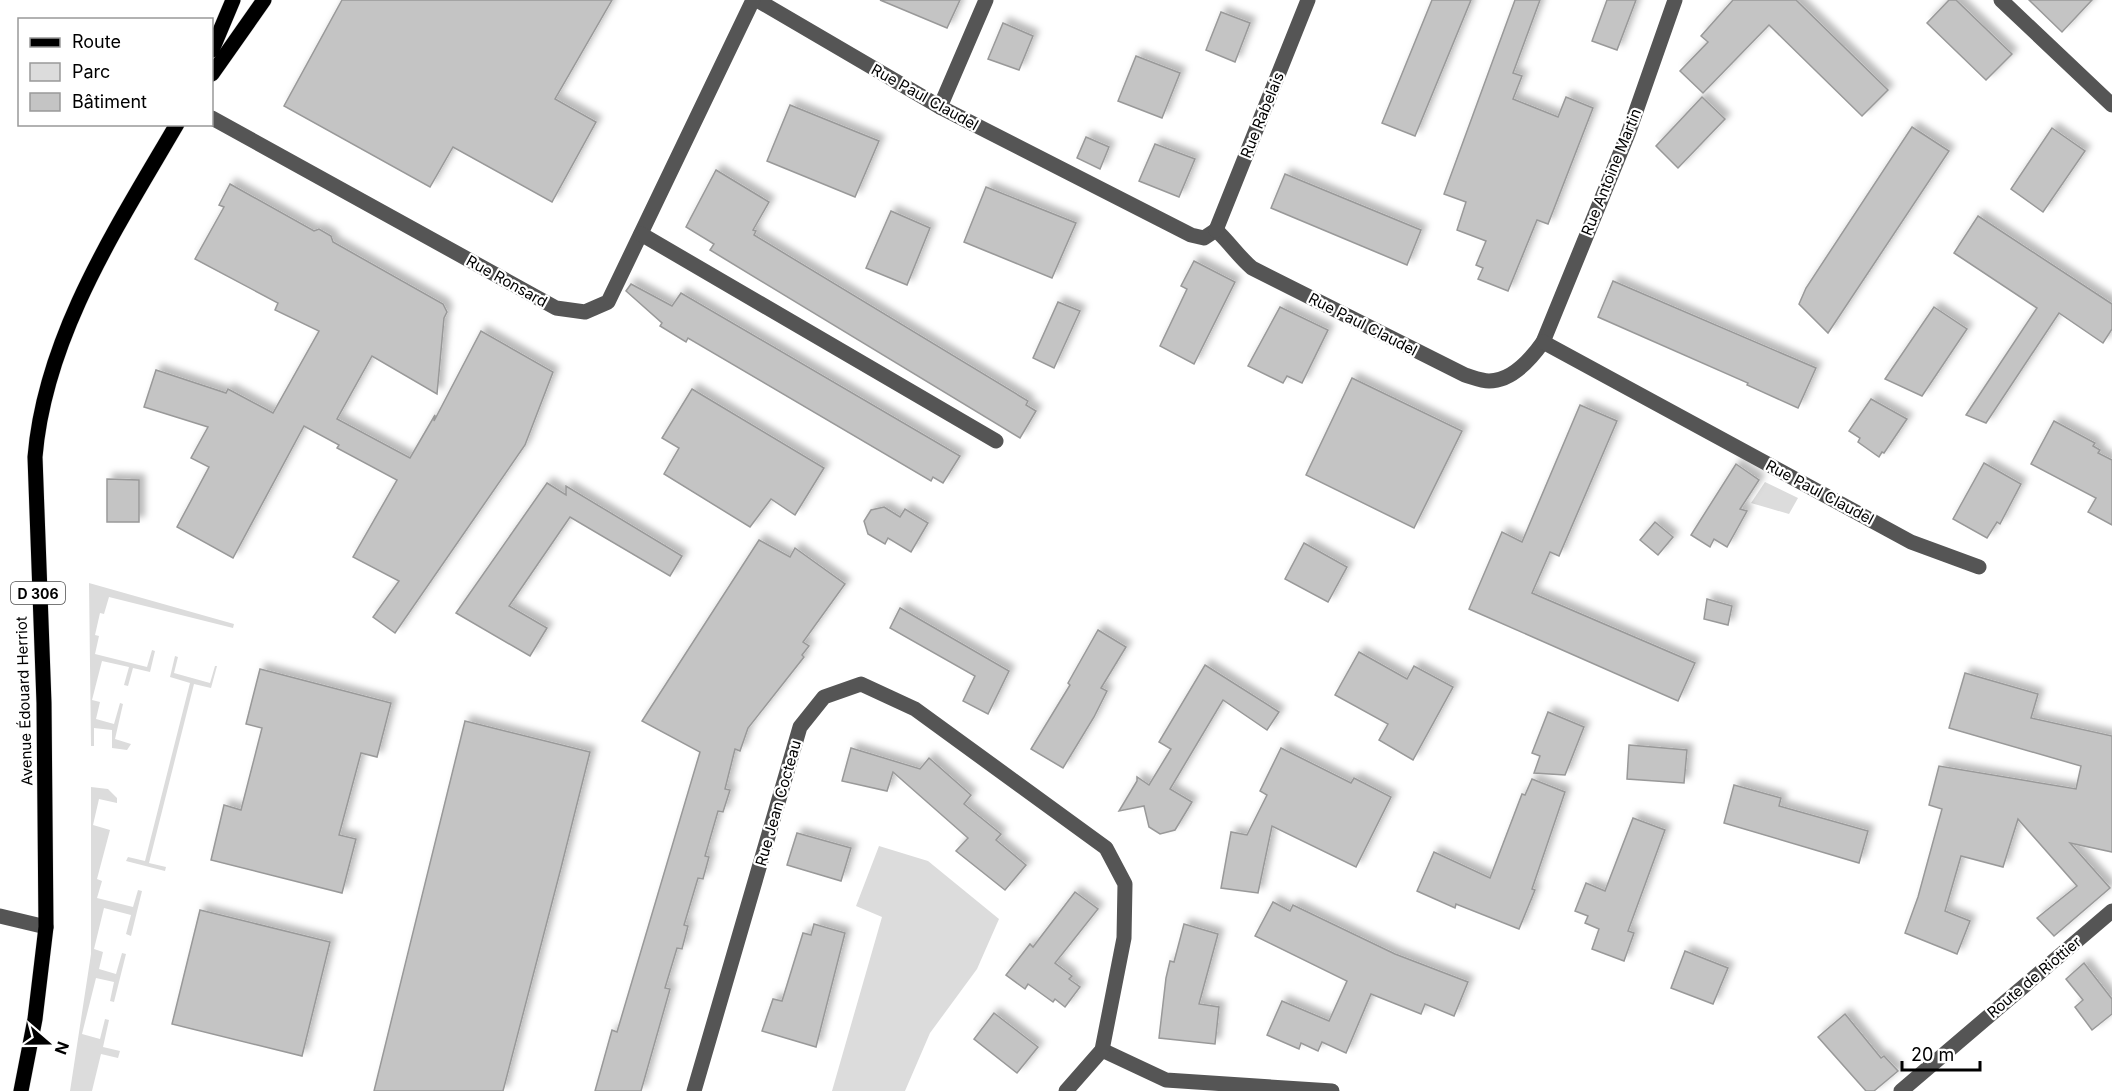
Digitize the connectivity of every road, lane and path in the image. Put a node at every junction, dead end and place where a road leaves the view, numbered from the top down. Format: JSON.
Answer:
{"nodes":[{"id":1,"x":233,"y":0,"type":"edge"},
{"id":2,"x":264,"y":0,"type":"edge"},
{"id":3,"x":755,"y":0,"type":"edge"},
{"id":4,"x":986,"y":0,"type":"edge"},
{"id":5,"x":1308,"y":0,"type":"edge"},
{"id":6,"x":1675,"y":0,"type":"edge"},
{"id":7,"x":2001,"y":0,"type":"edge"},
{"id":8,"x":213,"y":48,"type":"edge"},
{"id":9,"x":213,"y":73,"type":"edge"},
{"id":10,"x":2112,"y":105,"type":"edge"},
{"id":11,"x":940,"y":108,"type":"junction"},
{"id":12,"x":213,"y":119,"type":"edge"},
{"id":13,"x":176,"y":126,"type":"edge"},
{"id":14,"x":1216,"y":230,"type":"junction"},
{"id":15,"x":641,"y":234,"type":"junction"},
{"id":16,"x":1543,"y":342,"type":"junction"},
{"id":17,"x":996,"y":441,"type":"dead end"},
{"id":18,"x":1979,"y":567,"type":"dead end"},
{"id":19,"x":2112,"y":911,"type":"edge"},
{"id":20,"x":0,"y":916,"type":"edge"},
{"id":21,"x":46,"y":927,"type":"junction"},
{"id":22,"x":1102,"y":1050,"type":"junction"},
{"id":23,"x":21,"y":1091,"type":"edge"},
{"id":24,"x":694,"y":1091,"type":"edge"},
{"id":25,"x":1066,"y":1091,"type":"edge"},
{"id":26,"x":1332,"y":1091,"type":"edge"},
{"id":27,"x":1901,"y":1091,"type":"edge"}],
"edges":[{"from":1,"to":8,"type":"main road"},
{"from":2,"to":9,"type":"main road"},
{"from":3,"to":11,"type":"street","name":"Rue Paul Claudel"},
{"from":3,"to":15,"type":"street","name":"Rue Ronsard"},
{"from":4,"to":11,"type":"street"},
{"from":5,"to":14,"type":"street","name":"Rue Rabelais"},
{"from":6,"to":16,"type":"street","name":"Rue Antoine Martin"},
{"from":7,"to":10,"type":"street"},
{"from":11,"to":14,"type":"street","name":"Rue Paul Claudel"},
{"from":12,"to":15,"type":"street","name":"Rue Ronsard"},
{"from":13,"to":21,"type":"main road","name":"Avenue Édouard Herriot","number":"D 306"},
{"from":14,"to":16,"type":"street","name":"Rue Paul Claudel"},
{"from":15,"to":17,"type":"street"},
{"from":16,"to":18,"type":"street","name":"Rue Paul Claudel"},
{"from":19,"to":27,"type":"street","name":"Route de Riottier"},
{"from":20,"to":21,"type":"street"},
{"from":21,"to":23,"type":"main road","name":"Avenue Édouard Herriot","number":"D 306"},
{"from":22,"to":24,"type":"street","name":"Rue Jean Cocteau"},
{"from":22,"to":25,"type":"street"},
{"from":22,"to":26,"type":"street"}]}
